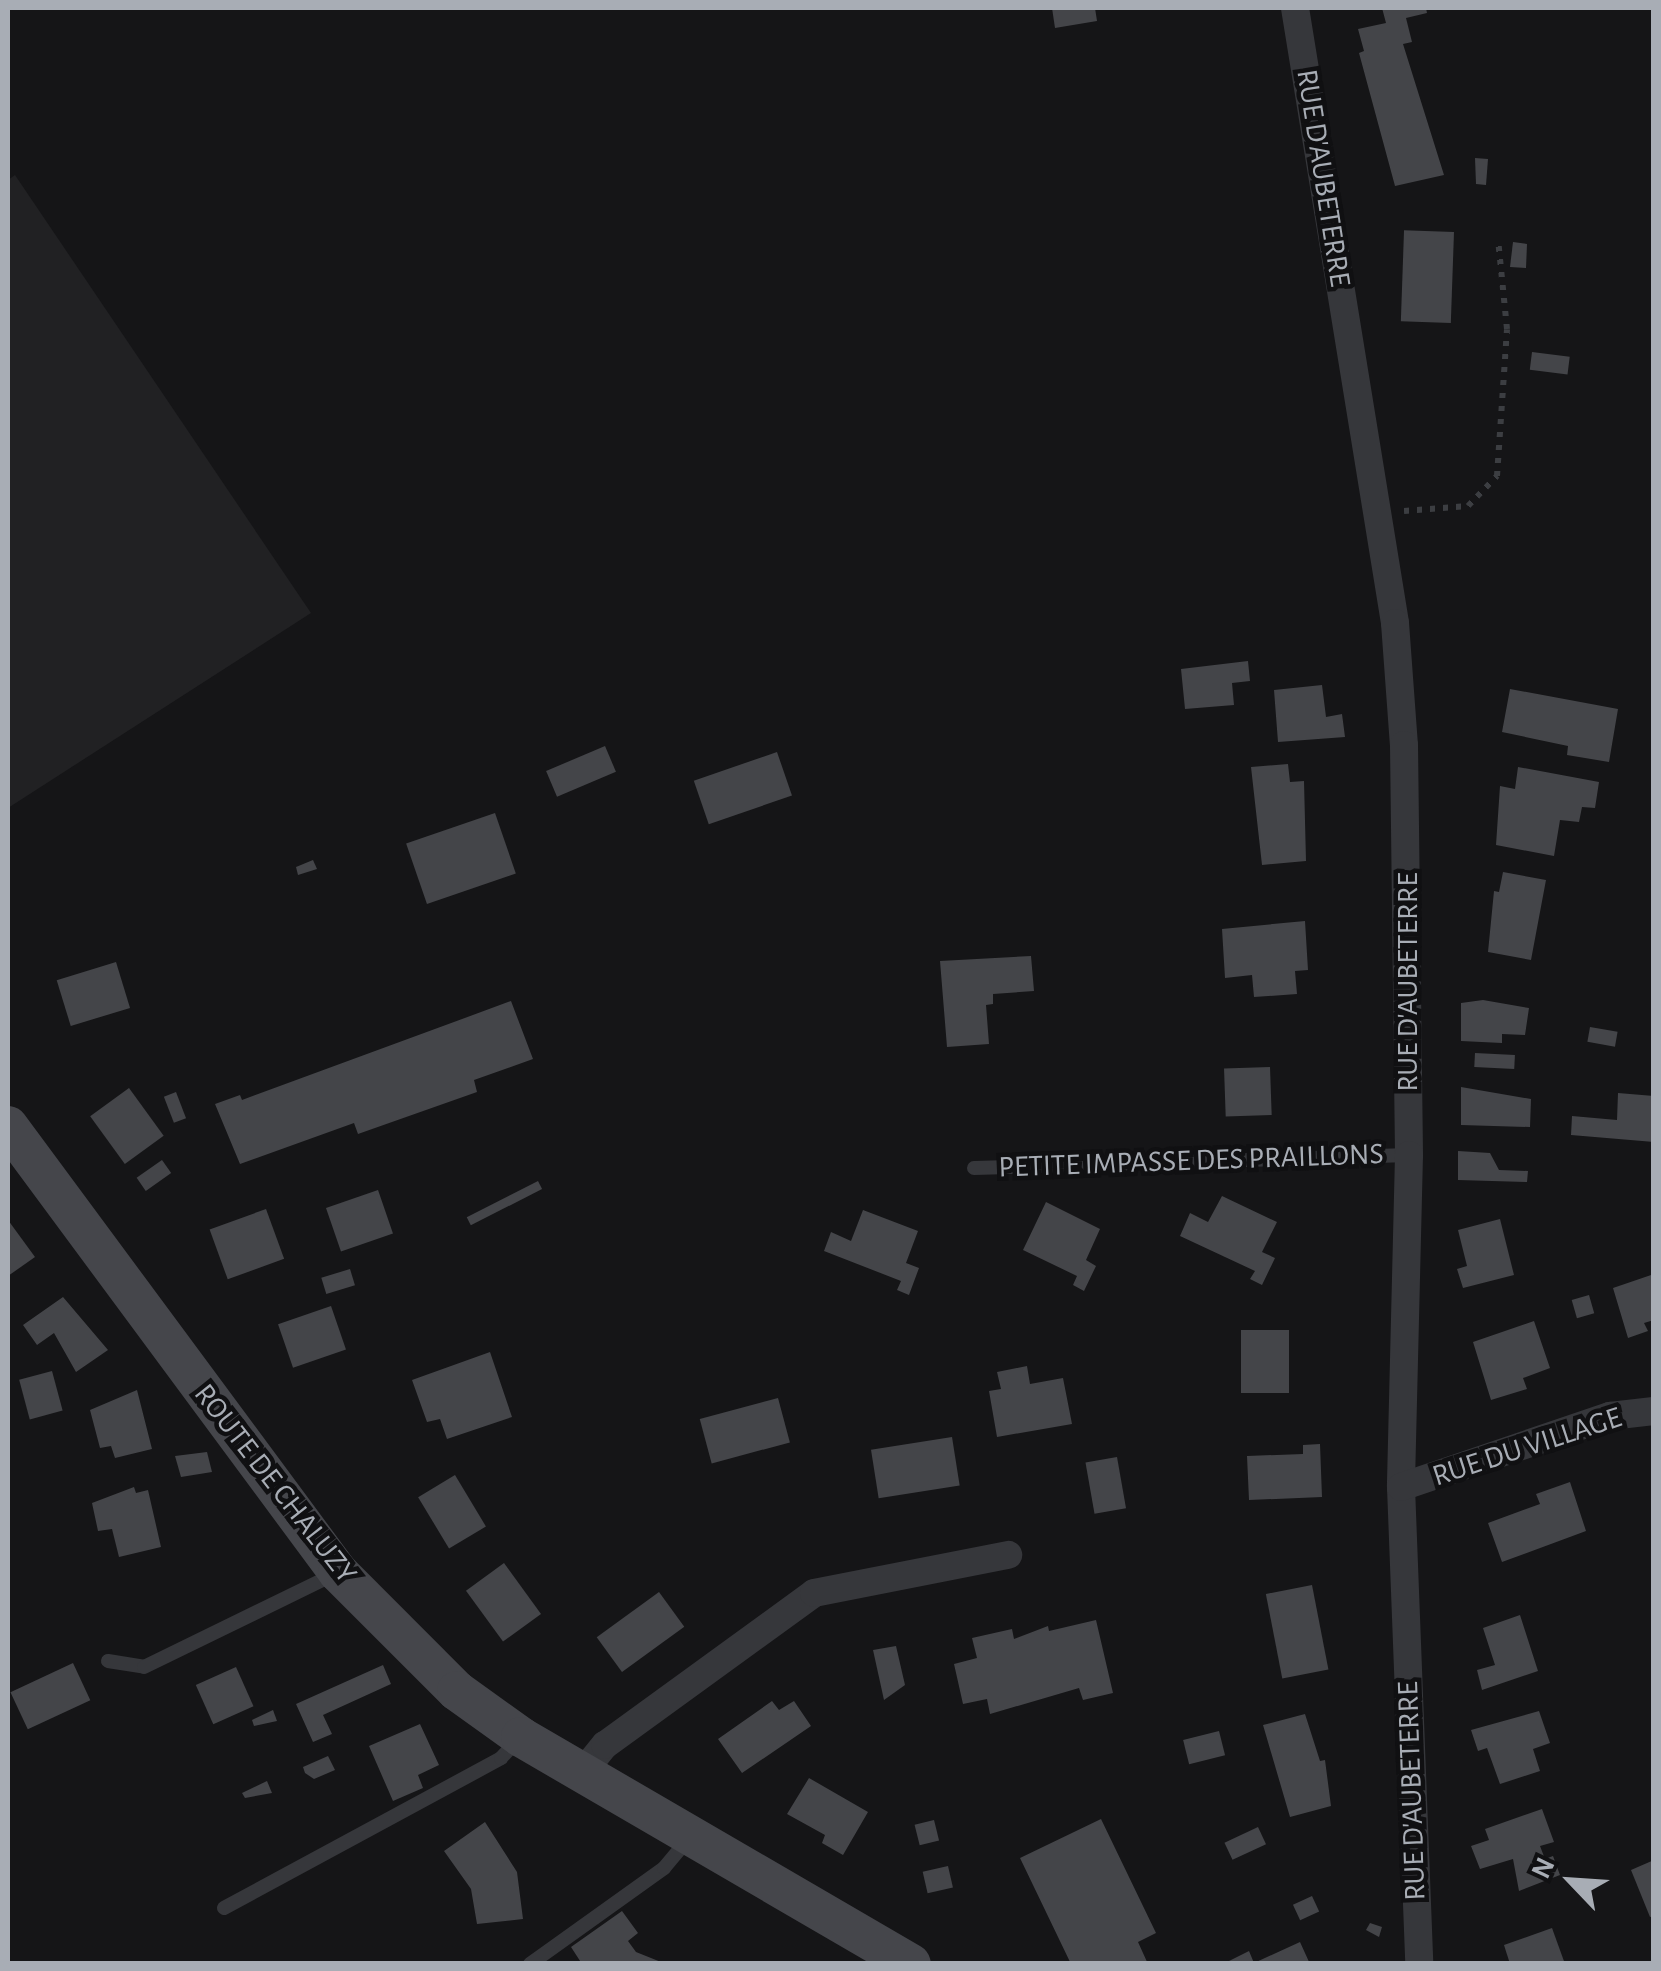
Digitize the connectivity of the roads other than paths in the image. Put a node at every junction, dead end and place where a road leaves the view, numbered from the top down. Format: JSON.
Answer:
{"nodes":[{"id":1,"x":1296,"y":8,"type":"edge"},
{"id":2,"x":8,"y":1126,"type":"edge"},
{"id":3,"x":1409,"y":1155,"type":"junction"},
{"id":4,"x":974,"y":1168,"type":"dead end"},
{"id":5,"x":1654,"y":1411,"type":"edge"},
{"id":6,"x":1401,"y":1487,"type":"junction"},
{"id":7,"x":1008,"y":1554,"type":"dead end"},
{"id":8,"x":338,"y":1572,"type":"junction"},
{"id":9,"x":108,"y":1661,"type":"dead end"},
{"id":10,"x":521,"y":1737,"type":"junction"},
{"id":11,"x":582,"y":1773,"type":"junction"},
{"id":12,"x":691,"y":1836,"type":"junction"},
{"id":13,"x":224,"y":1908,"type":"dead end"},
{"id":14,"x":530,"y":1964,"type":"edge"},
{"id":15,"x":911,"y":1964,"type":"edge"},
{"id":16,"x":1419,"y":1964,"type":"edge"}],
"edges":[{"from":1,"to":3,"type":"street","name":"RUE D'AUBETERRE"},
{"from":2,"to":8,"type":"street","name":"ROUTE DE CHALUZY"},
{"from":3,"to":4,"type":"lane","name":"PETITE IMPASSE DES PRAILLONS"},
{"from":3,"to":6,"type":"street","name":"RUE D'AUBETERRE"},
{"from":5,"to":6,"type":"street","name":"RUE DU VILLAGE"},
{"from":6,"to":16,"type":"street","name":"RUE D'AUBETERRE"},
{"from":7,"to":11,"type":"street"},
{"from":8,"to":9,"type":"lane"},
{"from":8,"to":10,"type":"street","name":"ROUTE DE CHALUZY"},
{"from":10,"to":11,"type":"street","name":"ROUTE DE CHALUZY"},
{"from":10,"to":13,"type":"lane"},
{"from":11,"to":12,"type":"street","name":"ROUTE DE CHALUZY"},
{"from":12,"to":14,"type":"lane"},
{"from":12,"to":15,"type":"street","name":"ROUTE DE CHALUZY"}]}
